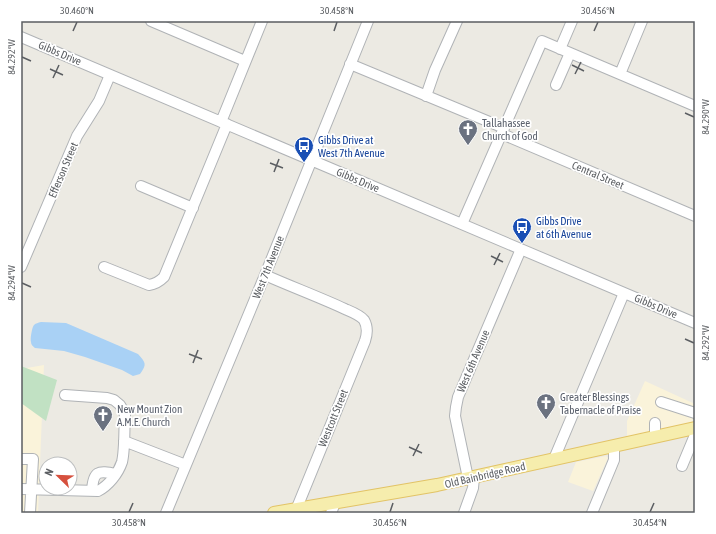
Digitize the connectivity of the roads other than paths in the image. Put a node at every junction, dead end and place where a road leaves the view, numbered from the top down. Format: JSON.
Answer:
{"nodes":[{"id":1,"x":151,"y":21,"type":"edge"},
{"id":2,"x":262,"y":21,"type":"edge"},
{"id":3,"x":368,"y":21,"type":"edge"},
{"id":4,"x":457,"y":21,"type":"edge"},
{"id":5,"x":572,"y":21,"type":"edge"},
{"id":6,"x":642,"y":21,"type":"edge"},
{"id":7,"x":21,"y":37,"type":"edge"},
{"id":8,"x":560,"y":49,"type":"junction"},
{"id":9,"x":570,"y":53,"type":"junction"},
{"id":10,"x":245,"y":61,"type":"junction"},
{"id":11,"x":350,"y":64,"type":"junction"},
{"id":12,"x":110,"y":74,"type":"junction"},
{"id":13,"x":620,"y":74,"type":"junction"},
{"id":14,"x":556,"y":85,"type":"dead end"},
{"id":15,"x":426,"y":96,"type":"junction"},
{"id":16,"x":695,"y":106,"type":"edge"},
{"id":17,"x":224,"y":123,"type":"junction"},
{"id":18,"x":503,"y":131,"type":"junction"},
{"id":19,"x":311,"y":160,"type":"junction"},
{"id":20,"x":140,"y":186,"type":"dead end"},
{"id":21,"x":193,"y":208,"type":"junction"},
{"id":22,"x":695,"y":216,"type":"edge"},
{"id":23,"x":462,"y":224,"type":"junction"},
{"id":24,"x":521,"y":249,"type":"junction"},
{"id":25,"x":21,"y":267,"type":"edge"},
{"id":26,"x":104,"y":267,"type":"dead end"},
{"id":27,"x":265,"y":275,"type":"junction"},
{"id":28,"x":624,"y":292,"type":"junction"},
{"id":29,"x":695,"y":323,"type":"edge"},
{"id":30,"x":65,"y":395,"type":"dead end"},
{"id":31,"x":661,"y":402,"type":"dead end"},
{"id":32,"x":695,"y":413,"type":"edge"},
{"id":33,"x":695,"y":418,"type":"edge"},
{"id":34,"x":655,"y":423,"type":"dead end"},
{"id":35,"x":695,"y":424,"type":"edge"},
{"id":36,"x":695,"y":436,"type":"edge"},
{"id":37,"x":655,"y":437,"type":"junction"},
{"id":38,"x":124,"y":441,"type":"junction"},
{"id":39,"x":614,"y":446,"type":"junction"},
{"id":40,"x":21,"y":459,"type":"edge"},
{"id":41,"x":554,"y":459,"type":"junction"},
{"id":42,"x":186,"y":465,"type":"junction"},
{"id":43,"x":682,"y":466,"type":"dead end"},
{"id":44,"x":116,"y":474,"type":"junction"},
{"id":45,"x":471,"y":478,"type":"junction"},
{"id":46,"x":26,"y":489,"type":"edge"},
{"id":47,"x":92,"y":491,"type":"junction"},
{"id":48,"x":333,"y":508,"type":"edge"},
{"id":49,"x":305,"y":510,"type":"edge"},
{"id":50,"x":30,"y":513,"type":"edge"},
{"id":51,"x":166,"y":513,"type":"edge"},
{"id":52,"x":274,"y":513,"type":"edge"},
{"id":53,"x":464,"y":513,"type":"edge"},
{"id":54,"x":592,"y":513,"type":"edge"}],
"edges":[{"from":1,"to":10,"type":"street"},
{"from":2,"to":10,"type":"street"},
{"from":3,"to":11,"type":"street","name":"West 7th Avenue"},
{"from":4,"to":15,"type":"street"},
{"from":5,"to":8,"type":"street"},
{"from":6,"to":13,"type":"street"},
{"from":7,"to":12,"type":"street","name":"Gibbs Drive"},
{"from":8,"to":9,"type":"street"},
{"from":8,"to":18,"type":"street"},
{"from":9,"to":13,"type":"street"},
{"from":9,"to":14,"type":"street"},
{"from":10,"to":17,"type":"street"},
{"from":11,"to":15,"type":"street","name":"Central Street"},
{"from":11,"to":19,"type":"street","name":"West 7th Avenue"},
{"from":12,"to":17,"type":"street","name":"Gibbs Drive"},
{"from":12,"to":25,"type":"street","name":"Efferson Street"},
{"from":13,"to":16,"type":"street"},
{"from":15,"to":18,"type":"street","name":"Central Street"},
{"from":17,"to":19,"type":"street","name":"Gibbs Drive"},
{"from":17,"to":21,"type":"street"},
{"from":18,"to":22,"type":"street","name":"Central Street"},
{"from":18,"to":23,"type":"street"},
{"from":19,"to":23,"type":"street","name":"Gibbs Drive"},
{"from":19,"to":27,"type":"street","name":"West 7th Avenue"},
{"from":20,"to":21,"type":"street"},
{"from":21,"to":26,"type":"street"},
{"from":23,"to":24,"type":"street","name":"Gibbs Drive"},
{"from":24,"to":28,"type":"street","name":"Gibbs Drive"},
{"from":24,"to":45,"type":"street","name":"West 6th Avenue"},
{"from":27,"to":42,"type":"street","name":"West 7th Avenue"},
{"from":27,"to":49,"type":"street","name":"Westcott Street"},
{"from":28,"to":29,"type":"street","name":"Gibbs Drive"},
{"from":28,"to":41,"type":"street"},
{"from":30,"to":38,"type":"street"},
{"from":31,"to":32,"type":"street"},
{"from":33,"to":35,"type":"street"},
{"from":34,"to":37,"type":"street"},
{"from":36,"to":37,"type":"main road","name":"Old Bainbridge Road"},
{"from":36,"to":43,"type":"street"},
{"from":37,"to":39,"type":"main road","name":"Old Bainbridge Road"},
{"from":38,"to":42,"type":"street"},
{"from":38,"to":44,"type":"street"},
{"from":39,"to":41,"type":"main road","name":"Old Bainbridge Road"},
{"from":39,"to":54,"type":"street"},
{"from":40,"to":46,"type":"street"},
{"from":41,"to":45,"type":"main road","name":"Old Bainbridge Road"},
{"from":42,"to":51,"type":"street","name":"West 7th Avenue"},
{"from":44,"to":47,"type":"street"},
{"from":44,"to":47,"type":"street"},
{"from":45,"to":48,"type":"main road","name":"Old Bainbridge Road"},
{"from":45,"to":53,"type":"street","name":"West 6th Avenue"},
{"from":46,"to":47,"type":"street"},
{"from":46,"to":50,"type":"street"},
{"from":48,"to":49,"type":"main road","name":"Old Bainbridge Road"},
{"from":49,"to":52,"type":"main road","name":"Old Bainbridge Road"}]}
